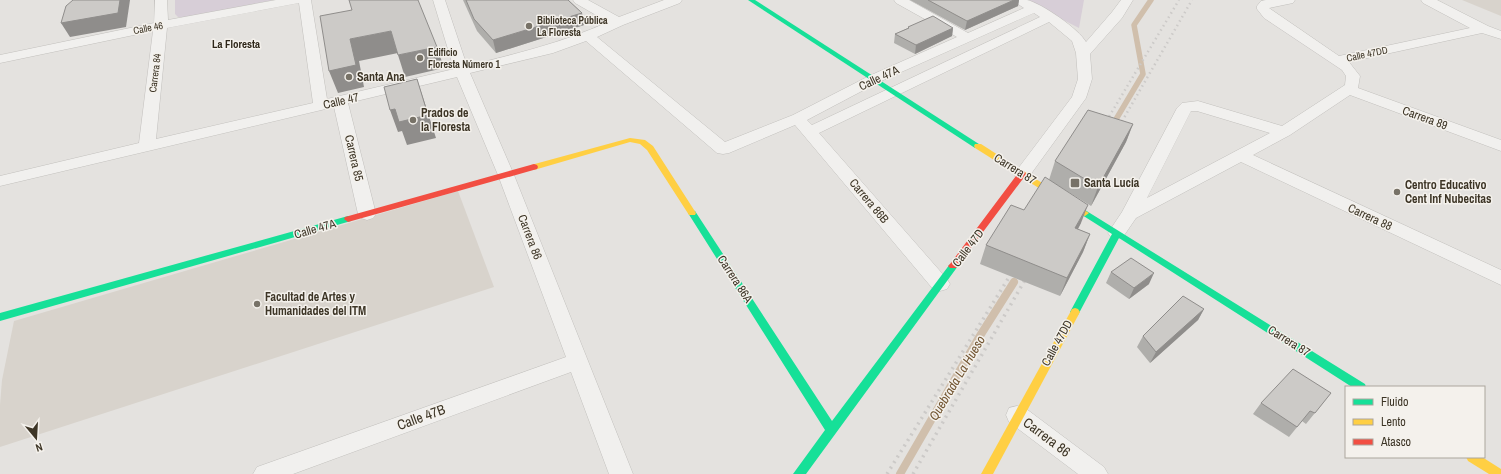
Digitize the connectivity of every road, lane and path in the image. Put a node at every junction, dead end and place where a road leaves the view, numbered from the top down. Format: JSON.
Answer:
{"nodes":[{"id":1,"x":161,"y":0,"type":"edge"},
{"id":2,"x":296,"y":0,"type":"edge"},
{"id":3,"x":305,"y":0,"type":"edge"},
{"id":4,"x":438,"y":0,"type":"edge"},
{"id":5,"x":579,"y":0,"type":"edge"},
{"id":6,"x":676,"y":0,"type":"edge"},
{"id":7,"x":750,"y":0,"type":"edge"},
{"id":8,"x":900,"y":0,"type":"edge"},
{"id":9,"x":1018,"y":0,"type":"edge"},
{"id":10,"x":1127,"y":0,"type":"edge"},
{"id":11,"x":1427,"y":0,"type":"edge"},
{"id":12,"x":1284,"y":1,"type":"edge"},
{"id":13,"x":1035,"y":8,"type":"junction"},
{"id":14,"x":1050,"y":17,"type":"junction"},
{"id":15,"x":618,"y":22,"type":"junction"},
{"id":16,"x":161,"y":26,"type":"junction"},
{"id":17,"x":1483,"y":29,"type":"junction"},
{"id":18,"x":1501,"y":35,"type":"edge"},
{"id":19,"x":588,"y":36,"type":"junction"},
{"id":20,"x":968,"y":38,"type":"junction"},
{"id":21,"x":1083,"y":53,"type":"junction"},
{"id":22,"x":0,"y":59,"type":"edge"},
{"id":23,"x":1339,"y":60,"type":"junction"},
{"id":24,"x":462,"y":72,"type":"junction"},
{"id":25,"x":874,"y":79,"type":"junction"},
{"id":26,"x":1349,"y":90,"type":"junction"},
{"id":27,"x":893,"y":91,"type":"junction"},
{"id":28,"x":340,"y":102,"type":"junction"},
{"id":29,"x":321,"y":106,"type":"junction"},
{"id":30,"x":798,"y":118,"type":"junction"},
{"id":31,"x":810,"y":132,"type":"junction"},
{"id":32,"x":1284,"y":132,"type":"junction"},
{"id":33,"x":630,"y":140,"type":"joint"},
{"id":34,"x":146,"y":146,"type":"junction"},
{"id":35,"x":1501,"y":146,"type":"edge"},
{"id":36,"x":1240,"y":155,"type":"junction"},
{"id":37,"x":1022,"y":174,"type":"junction"},
{"id":38,"x":506,"y":175,"type":"junction"},
{"id":39,"x":0,"y":181,"type":"edge"},
{"id":40,"x":367,"y":214,"type":"junction"},
{"id":41,"x":1130,"y":214,"type":"junction"},
{"id":42,"x":1118,"y":233,"type":"junction"},
{"id":43,"x":1501,"y":278,"type":"edge"},
{"id":44,"x":940,"y":284,"type":"junction"},
{"id":45,"x":0,"y":317,"type":"edge"},
{"id":46,"x":577,"y":361,"type":"junction"},
{"id":47,"x":1359,"y":386,"type":"edge"},
{"id":48,"x":1017,"y":415,"type":"junction"},
{"id":49,"x":831,"y":430,"type":"junction"},
{"id":50,"x":1474,"y":458,"type":"edge"},
{"id":51,"x":265,"y":474,"type":"edge"},
{"id":52,"x":621,"y":474,"type":"edge"},
{"id":53,"x":799,"y":474,"type":"edge"},
{"id":54,"x":987,"y":474,"type":"edge"},
{"id":55,"x":1096,"y":474,"type":"edge"},
{"id":56,"x":1499,"y":474,"type":"edge"}],
"edges":[{"from":1,"to":16,"type":"street","name":"Carrera 84"},
{"from":2,"to":16,"type":"street","name":"Calle 46"},
{"from":3,"to":29,"type":"street"},
{"from":4,"to":24,"type":"street","name":"Carrera 86"},
{"from":5,"to":15,"type":"street"},
{"from":6,"to":15,"type":"street","name":"Calle 47"},
{"from":7,"to":25,"type":"street","name":"Carrera 87"},
{"from":8,"to":20,"type":"street"},
{"from":9,"to":13,"type":"street","name":"Calle 47D"},
{"from":10,"to":21,"type":"street"},
{"from":11,"to":17,"type":"street"},
{"from":12,"to":23,"type":"street"},
{"from":13,"to":14,"type":"street","name":"Calle 47D"},
{"from":13,"to":20,"type":"street","name":"Calle 47A"},
{"from":14,"to":21,"type":"street","name":"Calle 47D"},
{"from":14,"to":27,"type":"street","name":"Calle 47A"},
{"from":15,"to":19,"type":"street","name":"Calle 47"},
{"from":16,"to":22,"type":"street","name":"Calle 46"},
{"from":16,"to":34,"type":"street","name":"Carrera 84"},
{"from":17,"to":18,"type":"street"},
{"from":17,"to":23,"type":"street","name":"Calle 47DD"},
{"from":19,"to":24,"type":"street","name":"Calle 47"},
{"from":19,"to":30,"type":"street","name":"Calle 47A"},
{"from":20,"to":25,"type":"street","name":"Calle 47A"},
{"from":21,"to":37,"type":"street","name":"Calle 47D"},
{"from":23,"to":26,"type":"street","name":"Calle 47DD"},
{"from":24,"to":28,"type":"street","name":"Calle 47"},
{"from":24,"to":38,"type":"street","name":"Carrera 86"},
{"from":25,"to":27,"type":"street","name":"Carrera 87"},
{"from":25,"to":30,"type":"street","name":"Calle 47A"},
{"from":26,"to":32,"type":"street","name":"Calle 47DD"},
{"from":26,"to":35,"type":"street","name":"Carrera 89"},
{"from":27,"to":31,"type":"street","name":"Calle 47A"},
{"from":27,"to":37,"type":"street","name":"Carrera 87"},
{"from":28,"to":29,"type":"street","name":"Calle 47"},
{"from":28,"to":40,"type":"street","name":"Carrera 85"},
{"from":29,"to":34,"type":"street","name":"Calle 47"},
{"from":30,"to":31,"type":"street","name":"Carrera 86B"},
{"from":31,"to":44,"type":"street","name":"Carrera 86B"},
{"from":32,"to":36,"type":"street","name":"Calle 47DD"},
{"from":32,"to":41,"type":"street","name":"Calle 47DD"},
{"from":33,"to":38,"type":"street","name":"Calle 47A"},
{"from":33,"to":49,"type":"street","name":"Carrera 86A"},
{"from":34,"to":39,"type":"street","name":"Calle 47"},
{"from":36,"to":41,"type":"street","name":"Calle 47DD"},
{"from":36,"to":43,"type":"street","name":"Carrera 88"},
{"from":37,"to":42,"type":"street","name":"Carrera 87"},
{"from":37,"to":44,"type":"street","name":"Calle 47D"},
{"from":38,"to":40,"type":"street","name":"Calle 47A"},
{"from":38,"to":46,"type":"street","name":"Carrera 86"},
{"from":40,"to":45,"type":"street","name":"Calle 47A"},
{"from":41,"to":42,"type":"street","name":"Calle 47DD"},
{"from":42,"to":47,"type":"street","name":"Carrera 87"},
{"from":42,"to":48,"type":"street","name":"Calle 47DD"},
{"from":44,"to":49,"type":"street","name":"Calle 47D"},
{"from":46,"to":51,"type":"street","name":"Calle 47B"},
{"from":46,"to":52,"type":"street","name":"Carrera 86"},
{"from":48,"to":54,"type":"street","name":"Calle 47DD"},
{"from":48,"to":55,"type":"street","name":"Carrera 86"},
{"from":49,"to":53,"type":"street","name":"Calle 47D"},
{"from":50,"to":56,"type":"street"}]}
